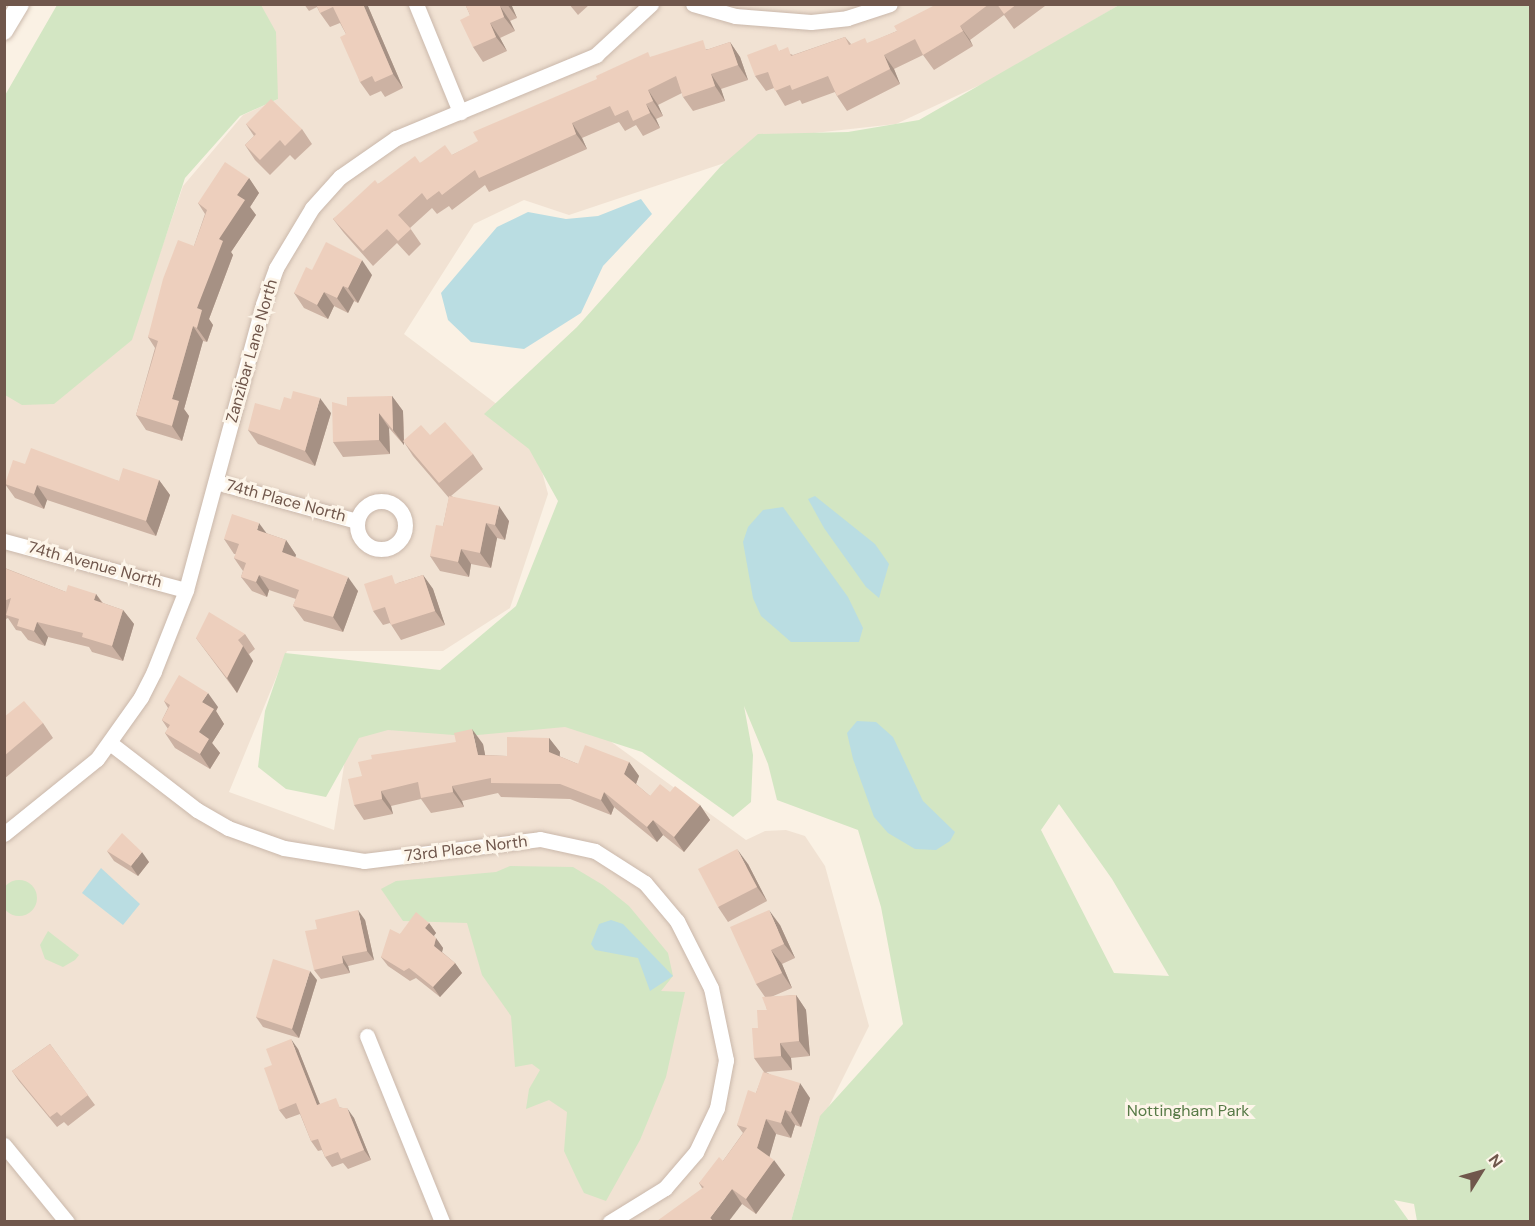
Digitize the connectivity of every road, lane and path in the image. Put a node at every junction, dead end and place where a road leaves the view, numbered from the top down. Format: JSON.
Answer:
{"nodes":[{"id":1,"x":20,"y":4,"type":"edge"},
{"id":2,"x":416,"y":4,"type":"edge"},
{"id":3,"x":651,"y":4,"type":"edge"},
{"id":4,"x":693,"y":4,"type":"edge"},
{"id":5,"x":890,"y":4,"type":"edge"},
{"id":6,"x":4,"y":31,"type":"edge"},
{"id":7,"x":460,"y":112,"type":"junction"},
{"id":8,"x":216,"y":482,"type":"junction"},
{"id":9,"x":357,"y":520,"type":"dead end"},
{"id":10,"x":4,"y":541,"type":"edge"},
{"id":11,"x":186,"y":590,"type":"junction"},
{"id":12,"x":110,"y":743,"type":"junction"},
{"id":13,"x":4,"y":834,"type":"edge"},
{"id":14,"x":367,"y":1036,"type":"dead end"},
{"id":15,"x":4,"y":1145,"type":"edge"},
{"id":16,"x":67,"y":1221,"type":"edge"},
{"id":17,"x":442,"y":1221,"type":"edge"},
{"id":18,"x":610,"y":1221,"type":"edge"}],
"edges":[{"from":1,"to":6,"type":"street"},
{"from":2,"to":7,"type":"street"},
{"from":3,"to":7,"type":"street","name":"Zanzibar Lane North"},
{"from":4,"to":5,"type":"street"},
{"from":7,"to":8,"type":"street","name":"Zanzibar Lane North"},
{"from":8,"to":9,"type":"street","name":"74th Place North"},
{"from":8,"to":11,"type":"street","name":"Zanzibar Lane North"},
{"from":10,"to":11,"type":"street","name":"74th Avenue North"},
{"from":11,"to":12,"type":"street","name":"Zanzibar Lane North"},
{"from":12,"to":13,"type":"street","name":"Zanzibar Lane North"},
{"from":12,"to":18,"type":"street","name":"73rd Place North"},
{"from":14,"to":17,"type":"street"},
{"from":15,"to":16,"type":"street"}]}
